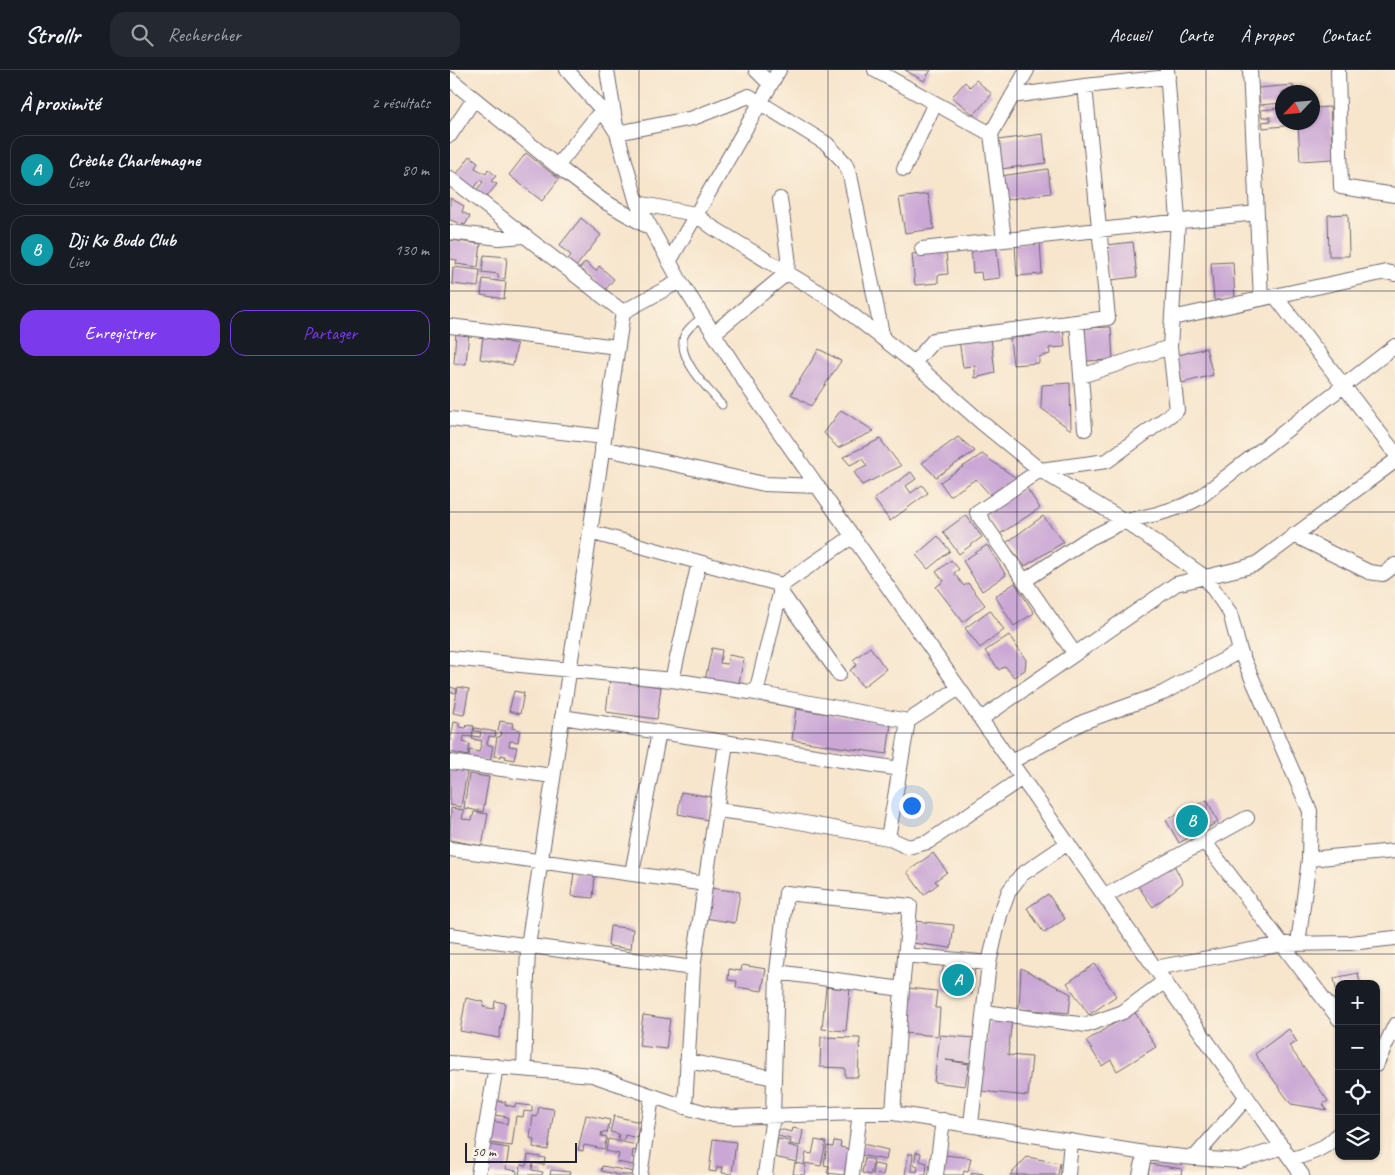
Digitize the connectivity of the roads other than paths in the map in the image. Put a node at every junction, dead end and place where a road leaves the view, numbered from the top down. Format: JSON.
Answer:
{"nodes":[{"id":1,"x":567,"y":70,"type":"edge"},
{"id":2,"x":606,"y":70,"type":"edge"},
{"id":3,"x":756,"y":70,"type":"edge"},
{"id":4,"x":778,"y":70,"type":"edge"},
{"id":5,"x":877,"y":70,"type":"edge"},
{"id":6,"x":1026,"y":70,"type":"edge"},
{"id":7,"x":1250,"y":70,"type":"edge"},
{"id":8,"x":1338,"y":70,"type":"edge"},
{"id":9,"x":1167,"y":73,"type":"edge"},
{"id":10,"x":450,"y":79,"type":"edge"},
{"id":11,"x":770,"y":84,"type":"junction"},
{"id":12,"x":1085,"y":86,"type":"junction"},
{"id":13,"x":1012,"y":96,"type":"junction"},
{"id":14,"x":474,"y":99,"type":"junction"},
{"id":15,"x":761,"y":102,"type":"junction"},
{"id":16,"x":934,"y":103,"type":"junction"},
{"id":17,"x":602,"y":110,"type":"junction"},
{"id":18,"x":617,"y":133,"type":"junction"},
{"id":19,"x":991,"y":134,"type":"junction"},
{"id":20,"x":450,"y":135,"type":"edge"},
{"id":21,"x":556,"y":166,"type":"junction"},
{"id":22,"x":904,"y":169,"type":"dead end"},
{"id":23,"x":450,"y":178,"type":"edge"},
{"id":24,"x":1395,"y":195,"type":"edge"},
{"id":25,"x":780,"y":199,"type":"dead end"},
{"id":26,"x":637,"y":203,"type":"junction"},
{"id":27,"x":1257,"y":213,"type":"junction"},
{"id":28,"x":695,"y":214,"type":"junction"},
{"id":29,"x":1178,"y":221,"type":"junction"},
{"id":30,"x":651,"y":229,"type":"junction"},
{"id":31,"x":1100,"y":229,"type":"junction"},
{"id":32,"x":450,"y":232,"type":"edge"},
{"id":33,"x":524,"y":236,"type":"junction"},
{"id":34,"x":1004,"y":239,"type":"junction"},
{"id":35,"x":922,"y":248,"type":"dead end"},
{"id":36,"x":669,"y":262,"type":"junction"},
{"id":37,"x":787,"y":273,"type":"junction"},
{"id":38,"x":1395,"y":274,"type":"edge"},
{"id":39,"x":680,"y":281,"type":"junction"},
{"id":40,"x":1274,"y":296,"type":"junction"},
{"id":41,"x":1260,"y":299,"type":"junction"},
{"id":42,"x":623,"y":312,"type":"junction"},
{"id":43,"x":703,"y":317,"type":"junction"},
{"id":44,"x":1172,"y":318,"type":"junction"},
{"id":45,"x":1077,"y":322,"type":"junction"},
{"id":46,"x":450,"y":326,"type":"edge"},
{"id":47,"x":714,"y":333,"type":"junction"},
{"id":48,"x":883,"y":339,"type":"junction"},
{"id":49,"x":1395,"y":346,"type":"edge"},
{"id":50,"x":617,"y":347,"type":"junction"},
{"id":51,"x":1170,"y":347,"type":"junction"},
{"id":52,"x":914,"y":363,"type":"junction"},
{"id":53,"x":1081,"y":376,"type":"junction"},
{"id":54,"x":1344,"y":386,"type":"junction"},
{"id":55,"x":722,"y":406,"type":"dead end"},
{"id":56,"x":450,"y":419,"type":"edge"},
{"id":57,"x":1086,"y":429,"type":"dead end"},
{"id":58,"x":603,"y":442,"type":"junction"},
{"id":59,"x":1395,"y":453,"type":"edge"},
{"id":60,"x":1395,"y":460,"type":"edge"},
{"id":61,"x":1040,"y":470,"type":"junction"},
{"id":62,"x":818,"y":486,"type":"junction"},
{"id":63,"x":1126,"y":521,"type":"junction"},
{"id":64,"x":590,"y":532,"type":"junction"},
{"id":65,"x":1294,"y":535,"type":"junction"},
{"id":66,"x":853,"y":536,"type":"junction"},
{"id":67,"x":699,"y":562,"type":"junction"},
{"id":68,"x":1395,"y":565,"type":"edge"},
{"id":69,"x":1205,"y":577,"type":"junction"},
{"id":70,"x":1024,"y":581,"type":"junction"},
{"id":71,"x":781,"y":588,"type":"junction"},
{"id":72,"x":1240,"y":651,"type":"junction"},
{"id":73,"x":1075,"y":654,"type":"junction"},
{"id":74,"x":450,"y":658,"type":"edge"},
{"id":75,"x":569,"y":670,"type":"junction"},
{"id":76,"x":839,"y":674,"type":"dead end"},
{"id":77,"x":672,"y":680,"type":"junction"},
{"id":78,"x":959,"y":688,"type":"junction"},
{"id":79,"x":756,"y":693,"type":"junction"},
{"id":80,"x":562,"y":717,"type":"junction"},
{"id":81,"x":981,"y":719,"type":"junction"},
{"id":82,"x":908,"y":721,"type":"junction"},
{"id":83,"x":659,"y":732,"type":"junction"},
{"id":84,"x":726,"y":742,"type":"junction"},
{"id":85,"x":450,"y":762,"type":"edge"},
{"id":86,"x":1011,"y":762,"type":"junction"},
{"id":87,"x":900,"y":769,"type":"junction"},
{"id":88,"x":553,"y":776,"type":"junction"},
{"id":89,"x":1022,"y":778,"type":"junction"},
{"id":90,"x":716,"y":810,"type":"junction"},
{"id":91,"x":1247,"y":818,"type":"dead end"},
{"id":92,"x":888,"y":838,"type":"junction"},
{"id":93,"x":1204,"y":841,"type":"junction"},
{"id":94,"x":1068,"y":843,"type":"junction"},
{"id":95,"x":450,"y":849,"type":"edge"},
{"id":96,"x":1395,"y":851,"type":"edge"},
{"id":97,"x":1309,"y":858,"type":"junction"},
{"id":98,"x":540,"y":861,"type":"junction"},
{"id":99,"x":632,"y":873,"type":"junction"},
{"id":100,"x":706,"y":884,"type":"junction"},
{"id":101,"x":1105,"y":896,"type":"junction"},
{"id":102,"x":450,"y":935,"type":"edge"},
{"id":103,"x":1395,"y":938,"type":"edge"},
{"id":104,"x":1283,"y":944,"type":"junction"},
{"id":105,"x":1298,"y":944,"type":"junction"},
{"id":106,"x":528,"y":946,"type":"junction"},
{"id":107,"x":905,"y":955,"type":"junction"},
{"id":108,"x":989,"y":963,"type":"junction"},
{"id":109,"x":693,"y":968,"type":"junction"},
{"id":110,"x":1155,"y":968,"type":"junction"},
{"id":111,"x":778,"y":972,"type":"junction"},
{"id":112,"x":1165,"y":981,"type":"junction"},
{"id":113,"x":902,"y":989,"type":"junction"},
{"id":114,"x":984,"y":1012,"type":"junction"},
{"id":115,"x":1335,"y":1014,"type":"edge"},
{"id":116,"x":1395,"y":1025,"type":"edge"},
{"id":117,"x":1380,"y":1057,"type":"edge"},
{"id":118,"x":688,"y":1061,"type":"junction"},
{"id":119,"x":450,"y":1063,"type":"edge"},
{"id":120,"x":496,"y":1066,"type":"junction"},
{"id":121,"x":524,"y":1069,"type":"junction"},
{"id":122,"x":774,"y":1078,"type":"junction"},
{"id":123,"x":652,"y":1097,"type":"junction"},
{"id":124,"x":1247,"y":1097,"type":"junction"},
{"id":125,"x":685,"y":1107,"type":"junction"},
{"id":126,"x":860,"y":1113,"type":"junction"},
{"id":127,"x":894,"y":1113,"type":"junction"},
{"id":128,"x":773,"y":1115,"type":"junction"},
{"id":129,"x":943,"y":1120,"type":"junction"},
{"id":130,"x":971,"y":1124,"type":"junction"},
{"id":131,"x":1335,"y":1137,"type":"edge"},
{"id":132,"x":1071,"y":1141,"type":"junction"},
{"id":133,"x":1283,"y":1147,"type":"junction"},
{"id":134,"x":1145,"y":1153,"type":"junction"},
{"id":135,"x":1194,"y":1158,"type":"junction"},
{"id":136,"x":1292,"y":1159,"type":"junction"},
{"id":137,"x":478,"y":1175,"type":"edge"},
{"id":138,"x":640,"y":1175,"type":"edge"},
{"id":139,"x":765,"y":1175,"type":"edge"},
{"id":140,"x":852,"y":1175,"type":"edge"},
{"id":141,"x":936,"y":1175,"type":"edge"},
{"id":142,"x":1068,"y":1175,"type":"edge"},
{"id":143,"x":1140,"y":1175,"type":"edge"},
{"id":144,"x":1302,"y":1175,"type":"edge"}],
"edges":[{"from":1,"to":17,"type":"street"},
{"from":2,"to":18,"type":"street"},
{"from":3,"to":11,"type":"street"},
{"from":4,"to":11,"type":"street"},
{"from":5,"to":16,"type":"street"},
{"from":6,"to":13,"type":"street"},
{"from":7,"to":27,"type":"street"},
{"from":8,"to":24,"type":"street"},
{"from":9,"to":12,"type":"street"},
{"from":9,"to":29,"type":"street"},
{"from":10,"to":14,"type":"street"},
{"from":11,"to":15,"type":"street"},
{"from":12,"to":13,"type":"street"},
{"from":12,"to":31,"type":"street"},
{"from":13,"to":19,"type":"street"},
{"from":14,"to":20,"type":"street"},
{"from":14,"to":21,"type":"street"},
{"from":15,"to":18,"type":"street"},
{"from":15,"to":28,"type":"street"},
{"from":15,"to":48,"type":"street"},
{"from":16,"to":19,"type":"street"},
{"from":16,"to":22,"type":"street"},
{"from":17,"to":18,"type":"street"},
{"from":17,"to":21,"type":"street"},
{"from":18,"to":26,"type":"street"},
{"from":19,"to":34,"type":"street"},
{"from":21,"to":30,"type":"street"},
{"from":23,"to":33,"type":"street"},
{"from":25,"to":37,"type":"street"},
{"from":26,"to":28,"type":"street"},
{"from":26,"to":30,"type":"street"},
{"from":27,"to":29,"type":"street"},
{"from":27,"to":41,"type":"street"},
{"from":28,"to":36,"type":"street"},
{"from":28,"to":37,"type":"street"},
{"from":29,"to":31,"type":"street"},
{"from":29,"to":44,"type":"street"},
{"from":30,"to":36,"type":"street"},
{"from":31,"to":34,"type":"street"},
{"from":31,"to":45,"type":"street"},
{"from":32,"to":33,"type":"street"},
{"from":33,"to":42,"type":"street"},
{"from":34,"to":35,"type":"street"},
{"from":36,"to":39,"type":"street"},
{"from":37,"to":47,"type":"street"},
{"from":37,"to":48,"type":"street"},
{"from":38,"to":40,"type":"street"},
{"from":39,"to":42,"type":"street"},
{"from":39,"to":43,"type":"street"},
{"from":40,"to":41,"type":"street"},
{"from":40,"to":54,"type":"street"},
{"from":41,"to":44,"type":"street"},
{"from":42,"to":50,"type":"street"},
{"from":43,"to":47,"type":"street"},
{"from":43,"to":55,"type":"lane"},
{"from":44,"to":51,"type":"street"},
{"from":45,"to":52,"type":"street"},
{"from":45,"to":53,"type":"street"},
{"from":46,"to":50,"type":"street"},
{"from":47,"to":62,"type":"street"},
{"from":48,"to":52,"type":"street"},
{"from":49,"to":54,"type":"street"},
{"from":50,"to":58,"type":"street"},
{"from":51,"to":53,"type":"street"},
{"from":51,"to":61,"type":"street"},
{"from":52,"to":61,"type":"street"},
{"from":53,"to":57,"type":"street"},
{"from":54,"to":59,"type":"street"},
{"from":54,"to":63,"type":"street"},
{"from":56,"to":58,"type":"street"},
{"from":58,"to":62,"type":"street"},
{"from":58,"to":64,"type":"street"},
{"from":60,"to":65,"type":"street"},
{"from":61,"to":63,"type":"street"},
{"from":61,"to":70,"type":"street"},
{"from":62,"to":66,"type":"street"},
{"from":63,"to":69,"type":"street"},
{"from":63,"to":70,"type":"street"},
{"from":64,"to":67,"type":"street"},
{"from":64,"to":75,"type":"street"},
{"from":65,"to":68,"type":"street"},
{"from":65,"to":69,"type":"street"},
{"from":66,"to":71,"type":"street"},
{"from":66,"to":78,"type":"street"},
{"from":67,"to":71,"type":"street"},
{"from":67,"to":77,"type":"street"},
{"from":69,"to":72,"type":"street"},
{"from":69,"to":73,"type":"street"},
{"from":70,"to":73,"type":"street"},
{"from":71,"to":76,"type":"street"},
{"from":71,"to":79,"type":"street"},
{"from":72,"to":86,"type":"street"},
{"from":72,"to":97,"type":"street"},
{"from":73,"to":81,"type":"street"},
{"from":74,"to":75,"type":"street"},
{"from":75,"to":77,"type":"street"},
{"from":75,"to":80,"type":"street"},
{"from":77,"to":79,"type":"street"},
{"from":78,"to":81,"type":"street"},
{"from":78,"to":82,"type":"street"},
{"from":79,"to":82,"type":"street"},
{"from":80,"to":83,"type":"street"},
{"from":80,"to":88,"type":"street"},
{"from":81,"to":86,"type":"street"},
{"from":82,"to":87,"type":"street"},
{"from":83,"to":84,"type":"street"},
{"from":83,"to":99,"type":"street"},
{"from":84,"to":87,"type":"street"},
{"from":84,"to":90,"type":"street"},
{"from":85,"to":88,"type":"street"},
{"from":86,"to":89,"type":"street"},
{"from":87,"to":92,"type":"street"},
{"from":88,"to":98,"type":"street"},
{"from":89,"to":92,"type":"street"},
{"from":89,"to":94,"type":"street"},
{"from":90,"to":92,"type":"street"},
{"from":90,"to":100,"type":"street"},
{"from":91,"to":93,"type":"street"},
{"from":93,"to":101,"type":"street"},
{"from":93,"to":104,"type":"street"},
{"from":94,"to":101,"type":"street"},
{"from":94,"to":108,"type":"street"},
{"from":95,"to":98,"type":"street"},
{"from":96,"to":97,"type":"street"},
{"from":97,"to":105,"type":"street"},
{"from":98,"to":99,"type":"street"},
{"from":98,"to":106,"type":"street"},
{"from":99,"to":100,"type":"street"},
{"from":100,"to":109,"type":"street"},
{"from":101,"to":110,"type":"street"},
{"from":102,"to":106,"type":"street"},
{"from":103,"to":105,"type":"street"},
{"from":104,"to":105,"type":"street"},
{"from":104,"to":110,"type":"street"},
{"from":104,"to":115,"type":"street"},
{"from":106,"to":109,"type":"street"},
{"from":106,"to":121,"type":"street"},
{"from":107,"to":108,"type":"street"},
{"from":107,"to":111,"type":"street"},
{"from":107,"to":113,"type":"street"},
{"from":108,"to":114,"type":"street"},
{"from":109,"to":118,"type":"street"},
{"from":110,"to":112,"type":"street"},
{"from":111,"to":113,"type":"street"},
{"from":111,"to":122,"type":"street"},
{"from":112,"to":114,"type":"street"},
{"from":112,"to":124,"type":"street"},
{"from":113,"to":127,"type":"street"},
{"from":114,"to":130,"type":"street"},
{"from":116,"to":117,"type":"street"},
{"from":118,"to":122,"type":"street"},
{"from":118,"to":125,"type":"street"},
{"from":119,"to":120,"type":"street"},
{"from":120,"to":121,"type":"street"},
{"from":120,"to":137,"type":"street"},
{"from":121,"to":123,"type":"street"},
{"from":122,"to":128,"type":"street"},
{"from":123,"to":125,"type":"street"},
{"from":123,"to":138,"type":"street"},
{"from":124,"to":133,"type":"street"},
{"from":124,"to":135,"type":"street"},
{"from":125,"to":128,"type":"street"},
{"from":126,"to":127,"type":"street"},
{"from":126,"to":128,"type":"street"},
{"from":126,"to":140,"type":"street"},
{"from":127,"to":129,"type":"street"},
{"from":128,"to":139,"type":"street"},
{"from":129,"to":130,"type":"street"},
{"from":129,"to":141,"type":"street"},
{"from":130,"to":132,"type":"street"},
{"from":131,"to":136,"type":"street"},
{"from":132,"to":134,"type":"street"},
{"from":132,"to":142,"type":"street"},
{"from":133,"to":135,"type":"street"},
{"from":133,"to":136,"type":"street"},
{"from":134,"to":135,"type":"street"},
{"from":134,"to":143,"type":"street"},
{"from":136,"to":144,"type":"street"}]}
